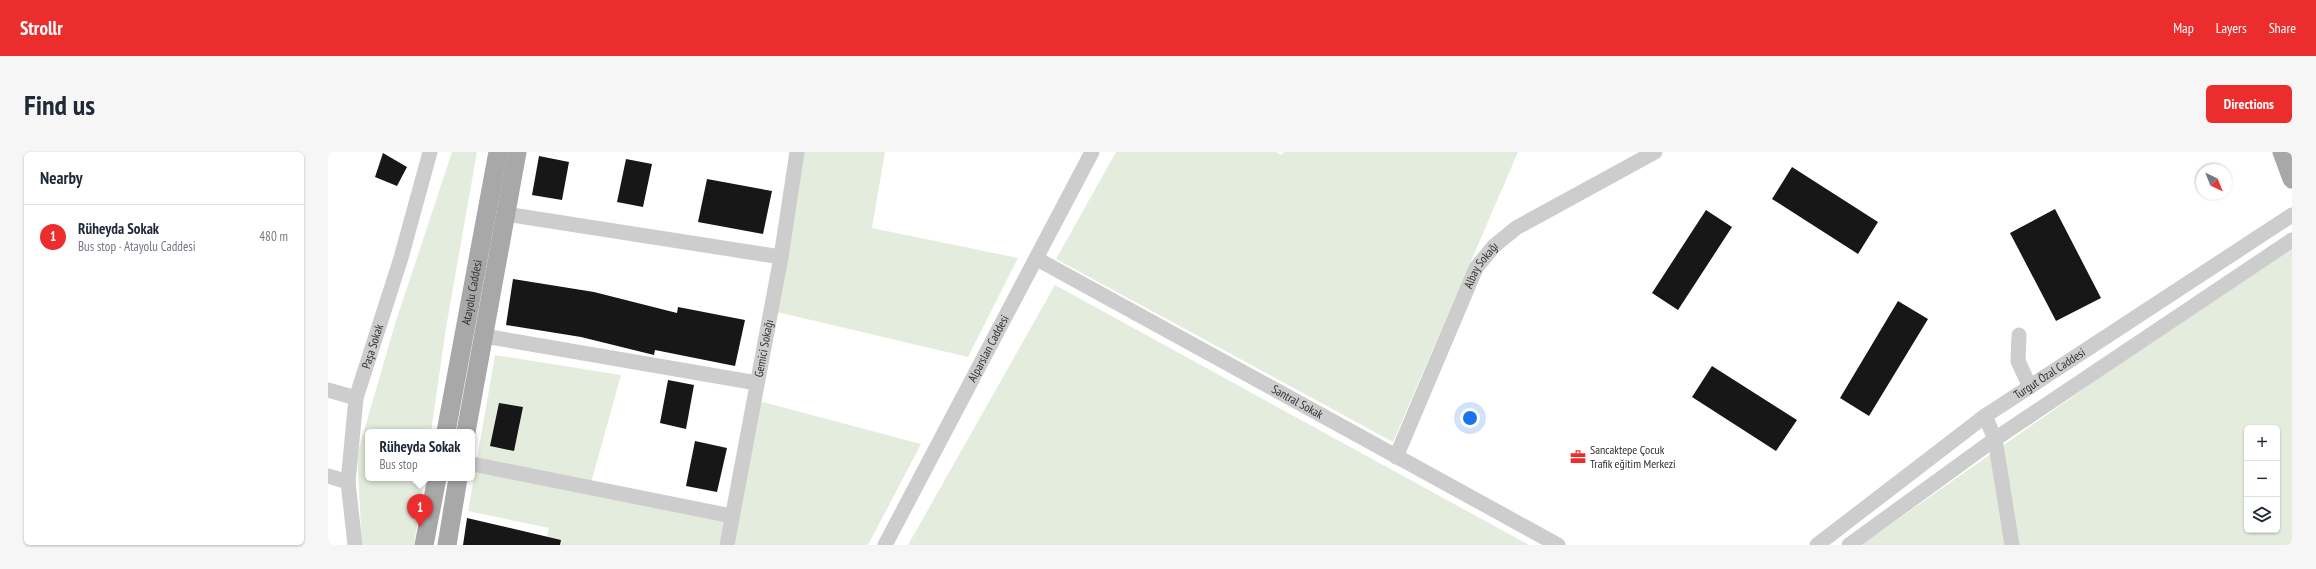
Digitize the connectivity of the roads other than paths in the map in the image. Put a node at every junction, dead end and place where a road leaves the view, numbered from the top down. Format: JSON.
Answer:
{"nodes":[{"id":1,"x":430,"y":152,"type":"edge"},
{"id":2,"x":498,"y":152,"type":"edge"},
{"id":3,"x":517,"y":152,"type":"edge"},
{"id":4,"x":797,"y":152,"type":"edge"},
{"id":5,"x":1092,"y":152,"type":"edge"},
{"id":6,"x":1655,"y":152,"type":"edge"},
{"id":7,"x":2282,"y":152,"type":"edge"},
{"id":8,"x":2292,"y":179,"type":"edge"},
{"id":9,"x":506,"y":214,"type":"junction"},
{"id":10,"x":2292,"y":215,"type":"edge"},
{"id":11,"x":2292,"y":240,"type":"edge"},
{"id":12,"x":781,"y":257,"type":"junction"},
{"id":13,"x":1037,"y":259,"type":"junction"},
{"id":14,"x":2019,"y":335,"type":"dead end"},
{"id":15,"x":484,"y":336,"type":"junction"},
{"id":16,"x":757,"y":383,"type":"junction"},
{"id":17,"x":2030,"y":387,"type":"junction"},
{"id":18,"x":328,"y":390,"type":"edge"},
{"id":19,"x":356,"y":398,"type":"junction"},
{"id":20,"x":1985,"y":416,"type":"junction"},
{"id":21,"x":447,"y":429,"type":"edge"},
{"id":22,"x":467,"y":429,"type":"edge"},
{"id":23,"x":1995,"y":439,"type":"junction"},
{"id":24,"x":1396,"y":457,"type":"junction"},
{"id":25,"x":475,"y":465,"type":"edge"},
{"id":26,"x":328,"y":476,"type":"edge"},
{"id":27,"x":436,"y":481,"type":"edge"},
{"id":28,"x":457,"y":481,"type":"edge"},
{"id":29,"x":348,"y":482,"type":"junction"},
{"id":30,"x":732,"y":516,"type":"junction"},
{"id":31,"x":355,"y":545,"type":"edge"},
{"id":32,"x":424,"y":545,"type":"edge"},
{"id":33,"x":446,"y":545,"type":"edge"},
{"id":34,"x":728,"y":545,"type":"edge"},
{"id":35,"x":885,"y":545,"type":"edge"},
{"id":36,"x":1558,"y":545,"type":"edge"},
{"id":37,"x":1817,"y":545,"type":"edge"},
{"id":38,"x":1849,"y":545,"type":"edge"},
{"id":39,"x":2012,"y":545,"type":"edge"}],
"edges":[{"from":1,"to":19,"type":"street","name":"Paşa Sokak"},
{"from":2,"to":21,"type":"main road","name":"Atayolu Caddesi"},
{"from":3,"to":9,"type":"main road","name":"Atayolu Caddesi"},
{"from":4,"to":12,"type":"street","name":"Gemici Sokağı"},
{"from":5,"to":13,"type":"street","name":"Alparslan Caddesi"},
{"from":6,"to":24,"type":"street","name":"Albay Sokağı"},
{"from":7,"to":8,"type":"main road"},
{"from":9,"to":12,"type":"street"},
{"from":9,"to":15,"type":"main road","name":"Atayolu Caddesi"},
{"from":10,"to":17,"type":"street","name":"Turgut Özal Caddesi"},
{"from":11,"to":23,"type":"street","name":"Turgut Özal Caddesi"},
{"from":12,"to":16,"type":"street","name":"Gemici Sokağı"},
{"from":13,"to":24,"type":"street","name":"Santral Sokak"},
{"from":13,"to":35,"type":"street","name":"Alparslan Caddesi"},
{"from":14,"to":17,"type":"street"},
{"from":15,"to":16,"type":"street"},
{"from":15,"to":22,"type":"main road","name":"Atayolu Caddesi"},
{"from":16,"to":30,"type":"street","name":"Gemici Sokağı"},
{"from":17,"to":20,"type":"street","name":"Turgut Özal Caddesi"},
{"from":18,"to":19,"type":"street"},
{"from":19,"to":29,"type":"street","name":"Paşa Sokak"},
{"from":20,"to":23,"type":"street"},
{"from":20,"to":37,"type":"street","name":"Turgut Özal Caddesi"},
{"from":23,"to":38,"type":"street","name":"Turgut Özal Caddesi"},
{"from":23,"to":39,"type":"street"},
{"from":24,"to":36,"type":"street","name":"Santral Sokak"},
{"from":25,"to":30,"type":"street"},
{"from":26,"to":29,"type":"street"},
{"from":27,"to":32,"type":"main road"},
{"from":28,"to":33,"type":"main road"},
{"from":29,"to":31,"type":"street","name":"Paşa Sokak"},
{"from":30,"to":34,"type":"street","name":"Gemici Sokağı"}]}
